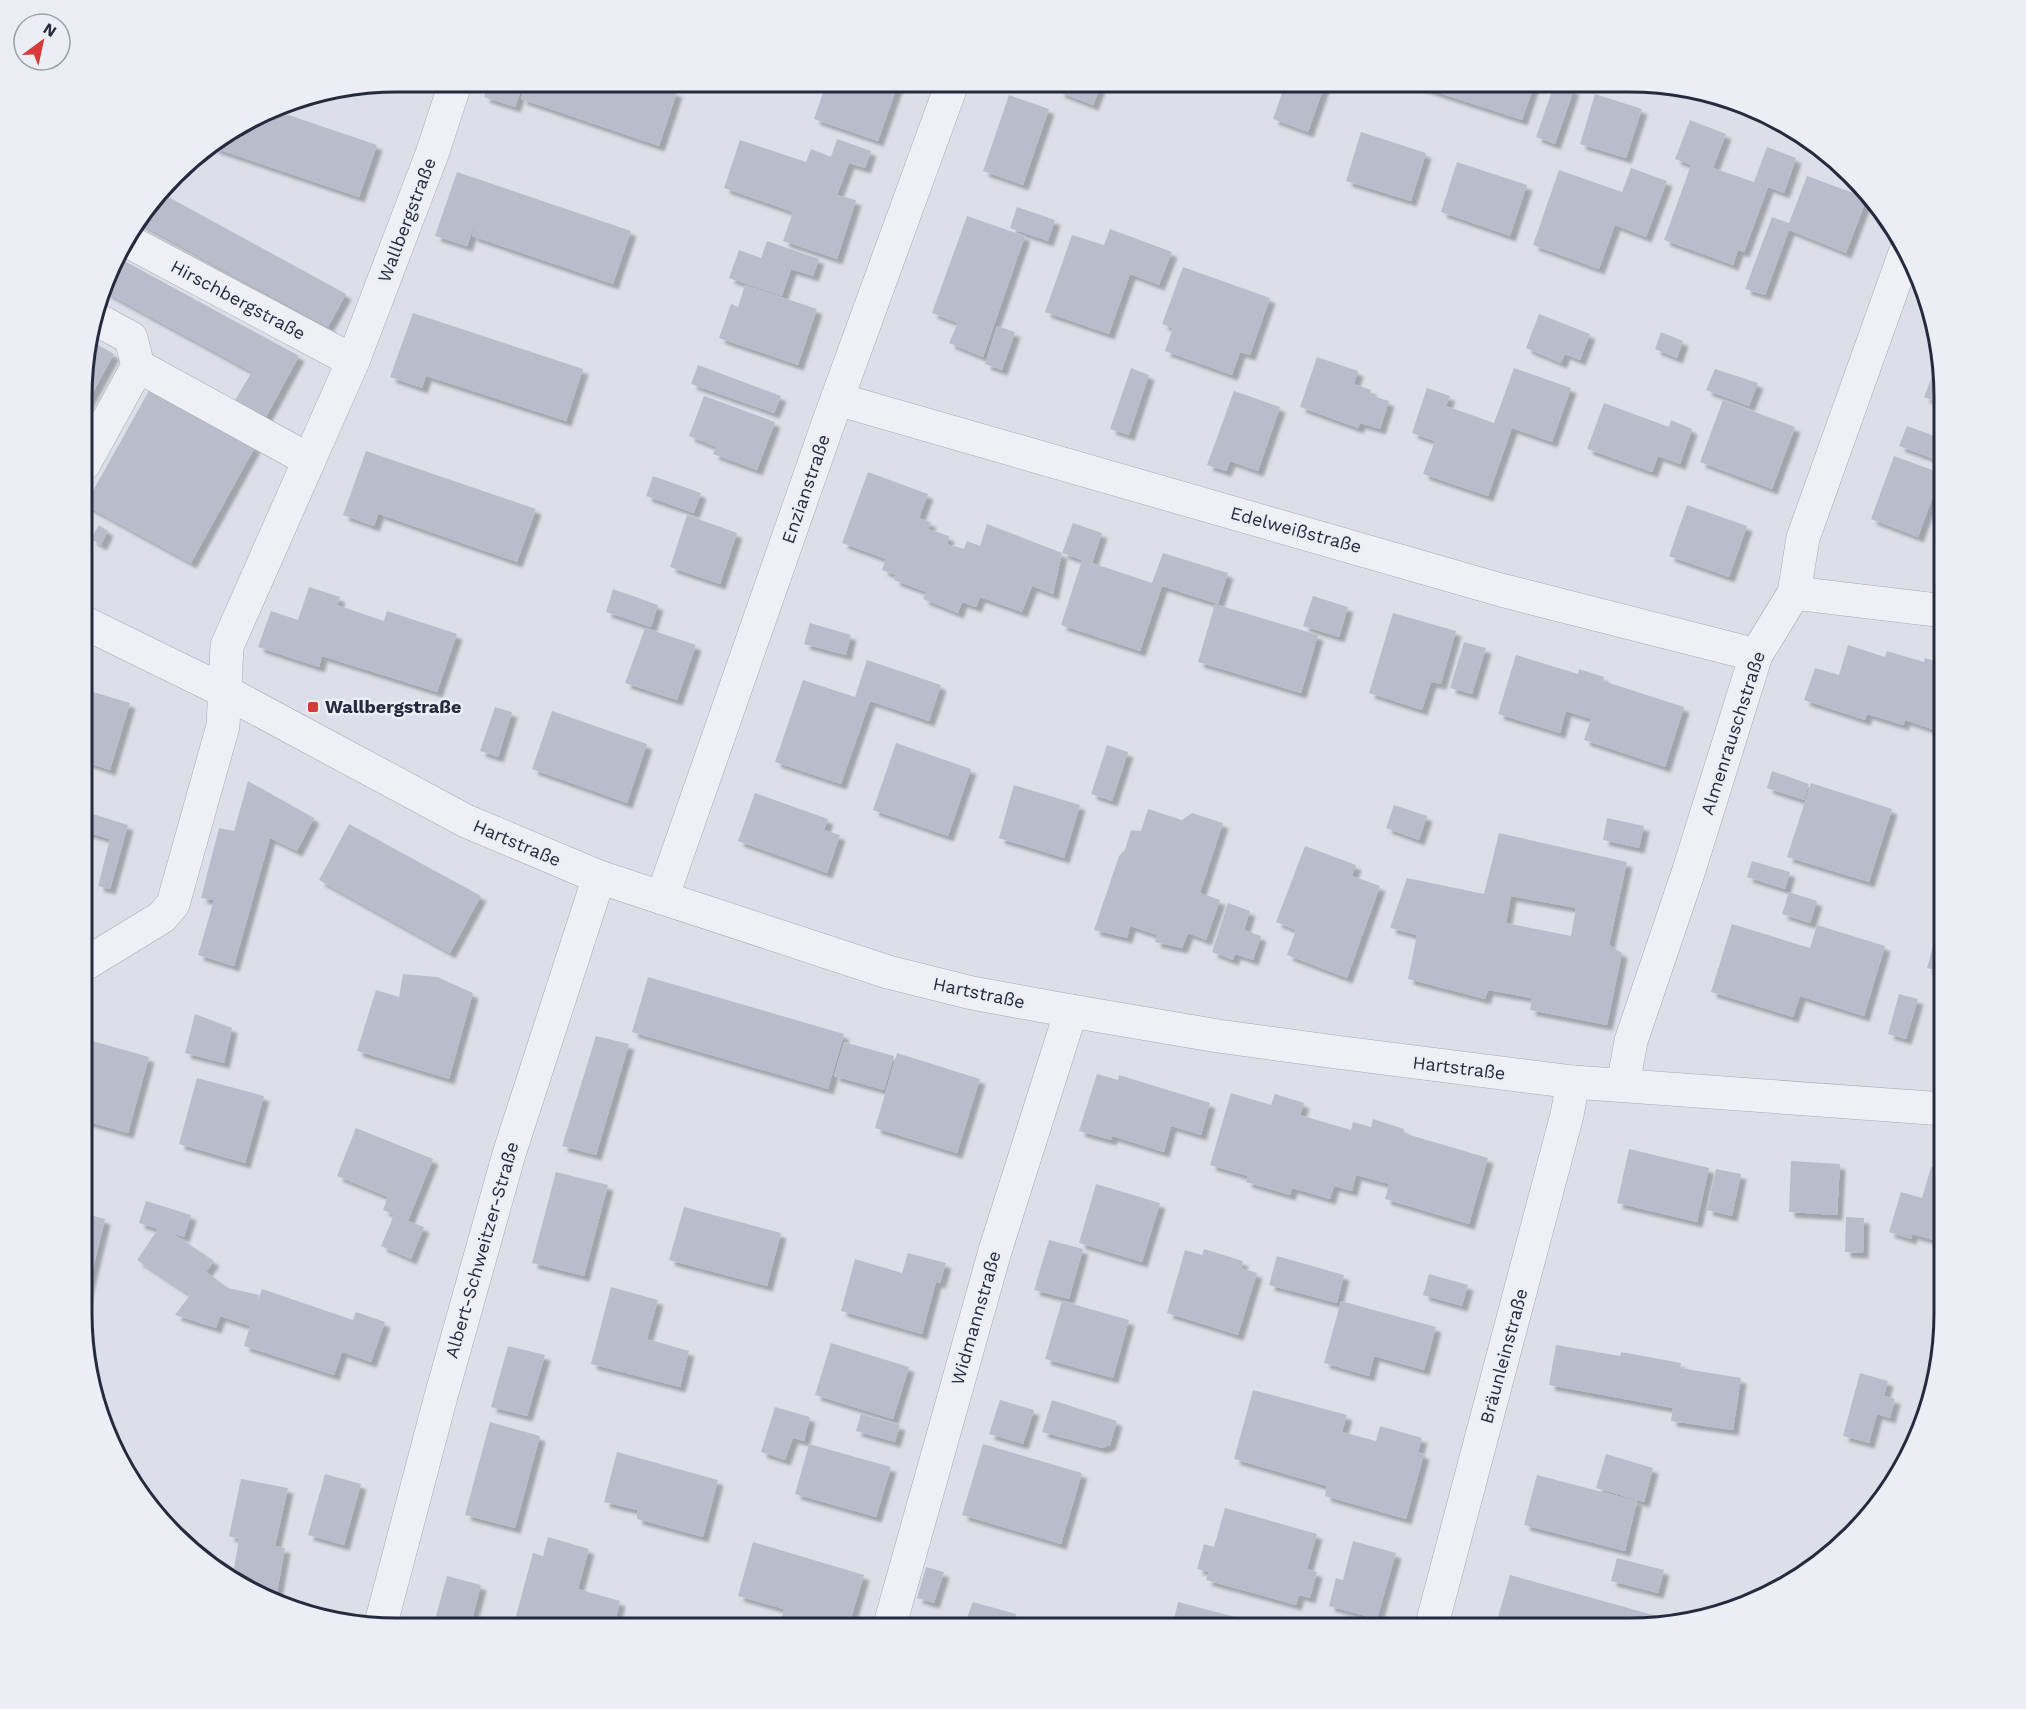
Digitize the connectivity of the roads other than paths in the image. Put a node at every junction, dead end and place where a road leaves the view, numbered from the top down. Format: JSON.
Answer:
{"nodes":[{"id":1,"x":452,"y":92,"type":"edge"},
{"id":2,"x":949,"y":92,"type":"edge"},
{"id":3,"x":133,"y":243,"type":"edge"},
{"id":4,"x":1902,"y":261,"type":"edge"},
{"id":5,"x":101,"y":322,"type":"edge"},
{"id":6,"x":353,"y":361,"type":"junction"},
{"id":7,"x":138,"y":366,"type":"junction"},
{"id":8,"x":837,"y":399,"type":"junction"},
{"id":9,"x":92,"y":449,"type":"edge"},
{"id":10,"x":309,"y":460,"type":"junction"},
{"id":11,"x":1794,"y":593,"type":"junction"},
{"id":12,"x":1934,"y":610,"type":"edge"},
{"id":13,"x":92,"y":626,"type":"edge"},
{"id":14,"x":1756,"y":655,"type":"junction"},
{"id":15,"x":224,"y":691,"type":"junction"},
{"id":16,"x":599,"y":877,"type":"junction"},
{"id":17,"x":662,"y":898,"type":"junction"},
{"id":18,"x":92,"y":960,"type":"edge"},
{"id":19,"x":1071,"y":1011,"type":"junction"},
{"id":20,"x":1573,"y":1082,"type":"junction"},
{"id":21,"x":1623,"y":1085,"type":"junction"},
{"id":22,"x":1934,"y":1108,"type":"edge"},
{"id":23,"x":383,"y":1617,"type":"edge"},
{"id":24,"x":892,"y":1618,"type":"edge"},
{"id":25,"x":1434,"y":1618,"type":"edge"}],
"edges":[{"from":1,"to":6,"type":"street","name":"Wallbergstraße"},
{"from":2,"to":8,"type":"street","name":"Enzianstraße"},
{"from":3,"to":6,"type":"street","name":"Hirschbergstraße"},
{"from":4,"to":11,"type":"street","name":"Almenrauschstraße"},
{"from":5,"to":7,"type":"street"},
{"from":6,"to":10,"type":"street","name":"Wallbergstraße"},
{"from":7,"to":9,"type":"street"},
{"from":7,"to":10,"type":"street"},
{"from":8,"to":14,"type":"street","name":"Edelweißstraße"},
{"from":8,"to":17,"type":"street","name":"Enzianstraße"},
{"from":10,"to":15,"type":"street","name":"Wallbergstraße"},
{"from":11,"to":12,"type":"street"},
{"from":11,"to":14,"type":"street","name":"Almenrauschstraße"},
{"from":13,"to":15,"type":"street","name":"Hartstraße"},
{"from":14,"to":21,"type":"street","name":"Almenrauschstraße"},
{"from":15,"to":16,"type":"street","name":"Hartstraße"},
{"from":15,"to":18,"type":"street","name":"Wallbergstraße"},
{"from":16,"to":17,"type":"street","name":"Hartstraße"},
{"from":16,"to":23,"type":"street","name":"Albert-Schweitzer-Straße"},
{"from":17,"to":19,"type":"street","name":"Hartstraße"},
{"from":19,"to":20,"type":"street","name":"Hartstraße"},
{"from":19,"to":24,"type":"street","name":"Widmannstraße"},
{"from":20,"to":21,"type":"street","name":"Hartstraße"},
{"from":20,"to":25,"type":"street","name":"Bräunleinstraße"},
{"from":21,"to":22,"type":"street","name":"Hartstraße"}]}
